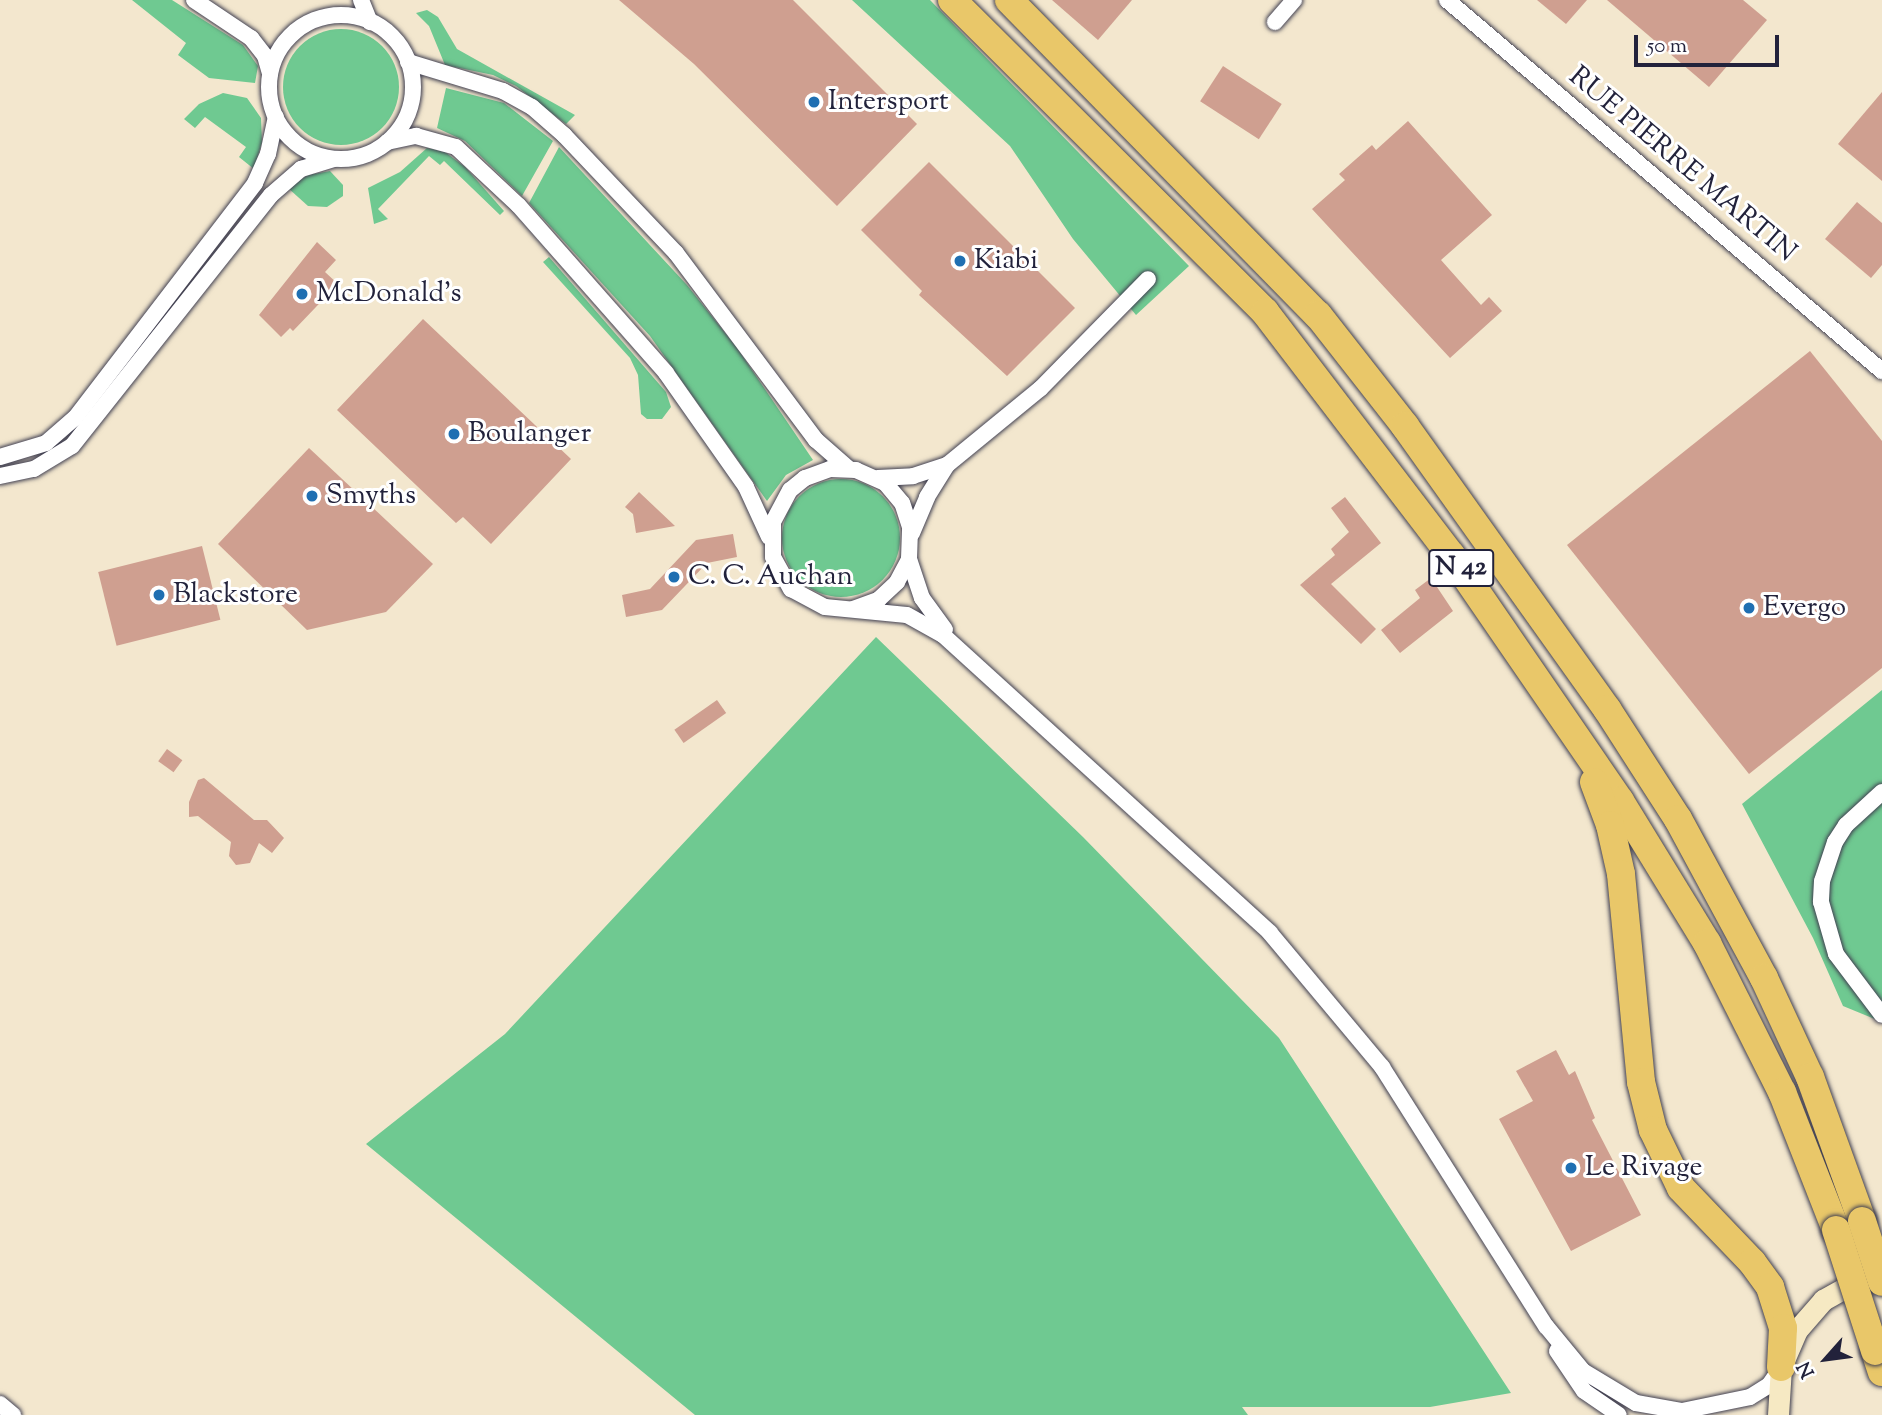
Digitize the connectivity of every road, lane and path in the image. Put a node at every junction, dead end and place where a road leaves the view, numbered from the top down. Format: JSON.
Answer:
{"nodes":[{"id":1,"x":194,"y":0,"type":"edge"},
{"id":2,"x":361,"y":0,"type":"edge"},
{"id":3,"x":953,"y":0,"type":"edge"},
{"id":4,"x":1009,"y":0,"type":"edge"},
{"id":5,"x":1294,"y":0,"type":"edge"},
{"id":6,"x":1447,"y":0,"type":"edge"},
{"id":7,"x":370,"y":22,"type":"junction"},
{"id":8,"x":1275,"y":22,"type":"dead end"},
{"id":9,"x":408,"y":62,"type":"junction"},
{"id":10,"x":271,"y":74,"type":"junction"},
{"id":11,"x":276,"y":117,"type":"junction"},
{"id":12,"x":387,"y":142,"type":"junction"},
{"id":13,"x":334,"y":159,"type":"junction"},
{"id":14,"x":1148,"y":279,"type":"dead end"},
{"id":15,"x":1882,"y":371,"type":"edge"},
{"id":16,"x":0,"y":457,"type":"edge"},
{"id":17,"x":947,"y":465,"type":"junction"},
{"id":18,"x":849,"y":469,"type":"junction"},
{"id":19,"x":0,"y":476,"type":"edge"},
{"id":20,"x":878,"y":478,"type":"junction"},
{"id":21,"x":912,"y":535,"type":"junction"},
{"id":22,"x":771,"y":540,"type":"junction"},
{"id":23,"x":909,"y":559,"type":"junction"},
{"id":24,"x":853,"y":609,"type":"junction"},
{"id":25,"x":958,"y":647,"type":"junction"},
{"id":26,"x":1541,"y":682,"type":"junction"},
{"id":27,"x":1882,"y":792,"type":"edge"},
{"id":28,"x":1882,"y":1015,"type":"edge"},
{"id":29,"x":1882,"y":1272,"type":"edge"},
{"id":30,"x":1882,"y":1282,"type":"edge"},
{"id":31,"x":1546,"y":1326,"type":"junction"},
{"id":32,"x":1879,"y":1361,"type":"edge"},
{"id":33,"x":1781,"y":1367,"type":"junction"},
{"id":34,"x":0,"y":1404,"type":"edge"},
{"id":35,"x":13,"y":1415,"type":"edge"},
{"id":36,"x":1619,"y":1415,"type":"edge"},
{"id":37,"x":1778,"y":1415,"type":"edge"}],
"edges":[{"from":1,"to":10,"type":"street"},
{"from":2,"to":7,"type":"street"},
{"from":3,"to":26,"type":"highway","number":"N 42"},
{"from":4,"to":30,"type":"highway","number":"N 42","bridge":true},
{"from":5,"to":8,"type":"street"},
{"from":6,"to":15,"type":"street","name":"RUE PIERRE MARTIN"},
{"from":7,"to":9,"type":"street"},
{"from":7,"to":10,"type":"street"},
{"from":9,"to":12,"type":"street"},
{"from":9,"to":18,"type":"street"},
{"from":10,"to":11,"type":"street"},
{"from":11,"to":13,"type":"street"},
{"from":11,"to":16,"type":"street"},
{"from":12,"to":13,"type":"street"},
{"from":12,"to":22,"type":"street"},
{"from":13,"to":19,"type":"street"},
{"from":14,"to":17,"type":"street"},
{"from":17,"to":20,"type":"street"},
{"from":17,"to":21,"type":"street"},
{"from":18,"to":20,"type":"street"},
{"from":18,"to":22,"type":"street"},
{"from":20,"to":21,"type":"street"},
{"from":21,"to":23,"type":"street"},
{"from":22,"to":24,"type":"street"},
{"from":23,"to":24,"type":"street"},
{"from":23,"to":25,"type":"street"},
{"from":24,"to":25,"type":"street"},
{"from":25,"to":31,"type":"street"},
{"from":26,"to":32,"type":"highway","number":"N 42","bridge":true},
{"from":26,"to":33,"type":"highway"},
{"from":27,"to":28,"type":"street"},
{"from":29,"to":33,"type":"street"},
{"from":31,"to":33,"type":"street"},
{"from":31,"to":36,"type":"street"},
{"from":33,"to":37,"type":"street"},
{"from":34,"to":35,"type":"street"}]}
